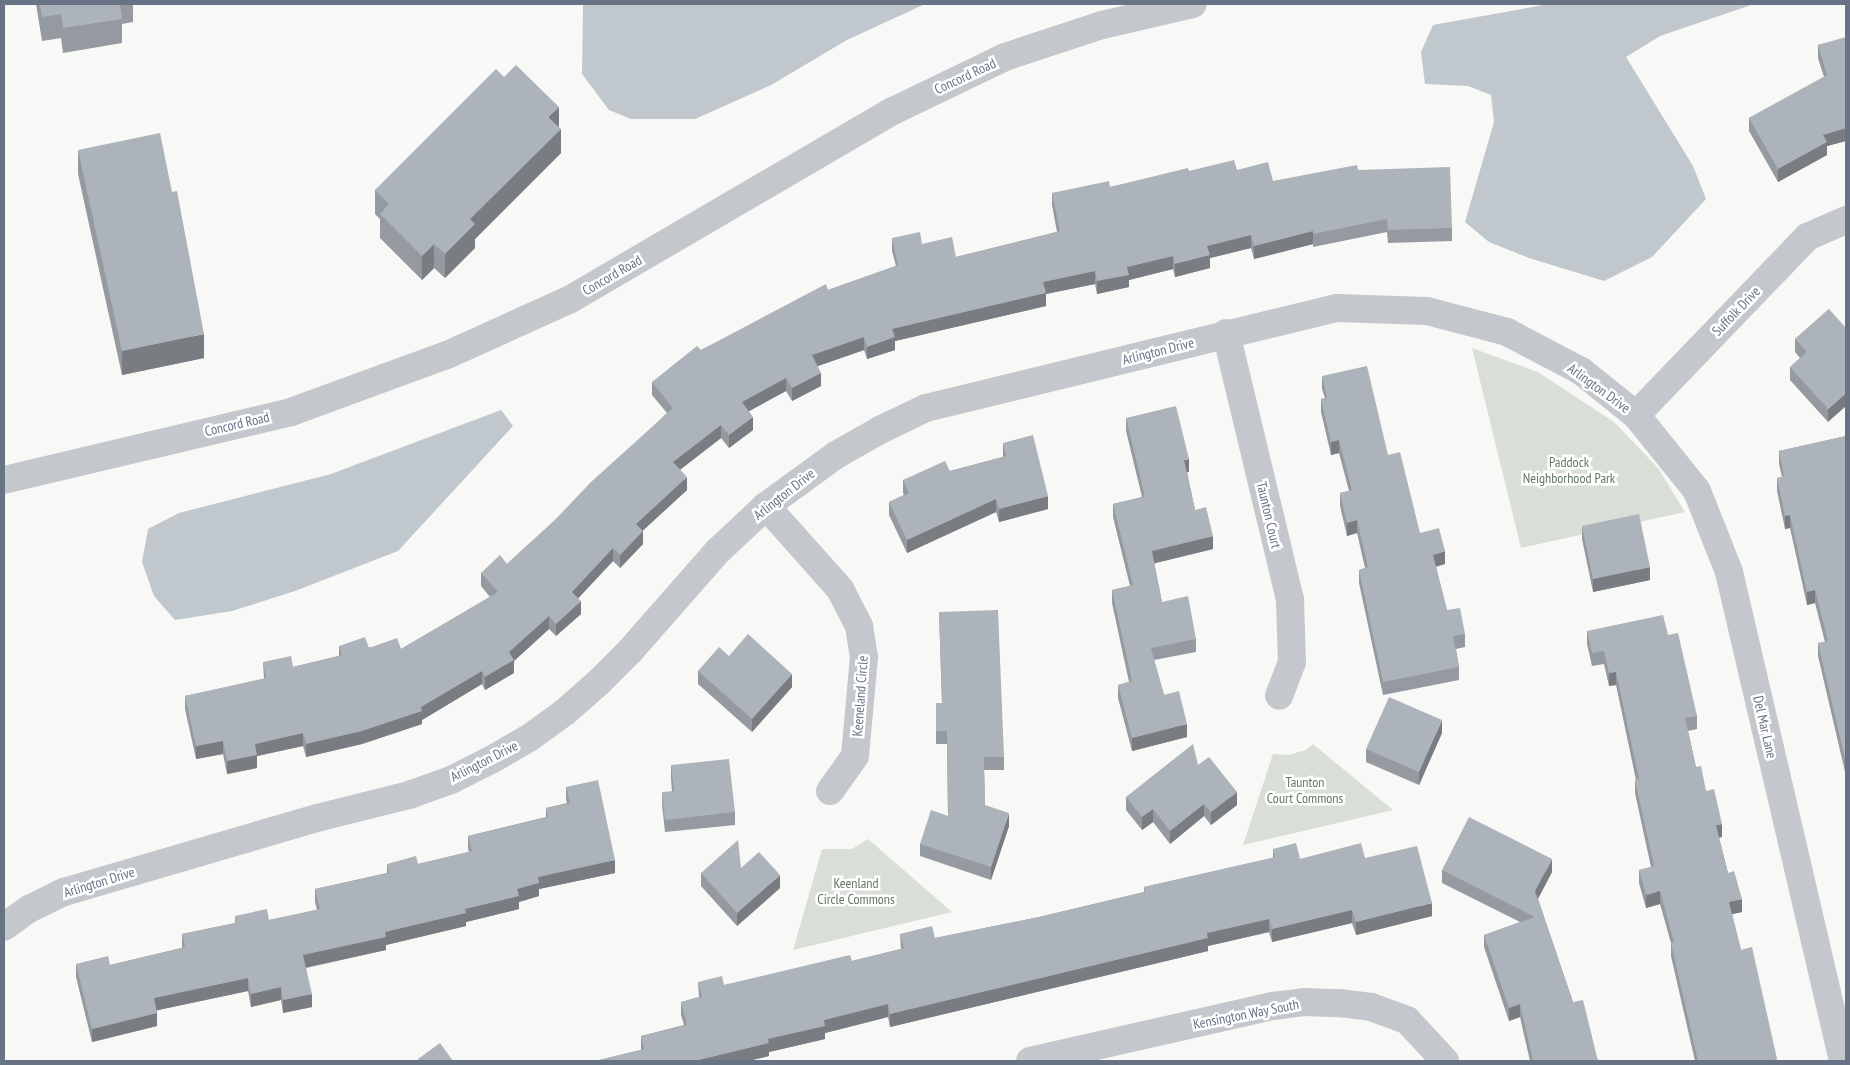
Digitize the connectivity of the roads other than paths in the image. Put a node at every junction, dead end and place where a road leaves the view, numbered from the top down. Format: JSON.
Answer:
{"nodes":[{"id":1,"x":1193,"y":4,"type":"edge"},
{"id":2,"x":1846,"y":220,"type":"edge"},
{"id":3,"x":1226,"y":334,"type":"junction"},
{"id":4,"x":1636,"y":415,"type":"junction"},
{"id":5,"x":4,"y":480,"type":"edge"},
{"id":6,"x":766,"y":506,"type":"junction"},
{"id":7,"x":1279,"y":696,"type":"dead end"},
{"id":8,"x":830,"y":791,"type":"dead end"},
{"id":9,"x":4,"y":927,"type":"edge"},
{"id":10,"x":1030,"y":1061,"type":"edge"},
{"id":11,"x":1445,"y":1061,"type":"edge"},
{"id":12,"x":1842,"y":1061,"type":"edge"}],
"edges":[{"from":1,"to":5,"type":"street","name":"Concord Road"},
{"from":2,"to":4,"type":"street","name":"Suffolk Drive"},
{"from":3,"to":4,"type":"street","name":"Arlington Drive"},
{"from":3,"to":6,"type":"street","name":"Arlington Drive"},
{"from":3,"to":7,"type":"street","name":"Taunton Court"},
{"from":4,"to":12,"type":"street","name":"Del Mar Lane"},
{"from":6,"to":8,"type":"street","name":"Keeneland Circle"},
{"from":6,"to":9,"type":"street","name":"Arlington Drive"},
{"from":10,"to":11,"type":"street","name":"Kensington Way South"}]}
